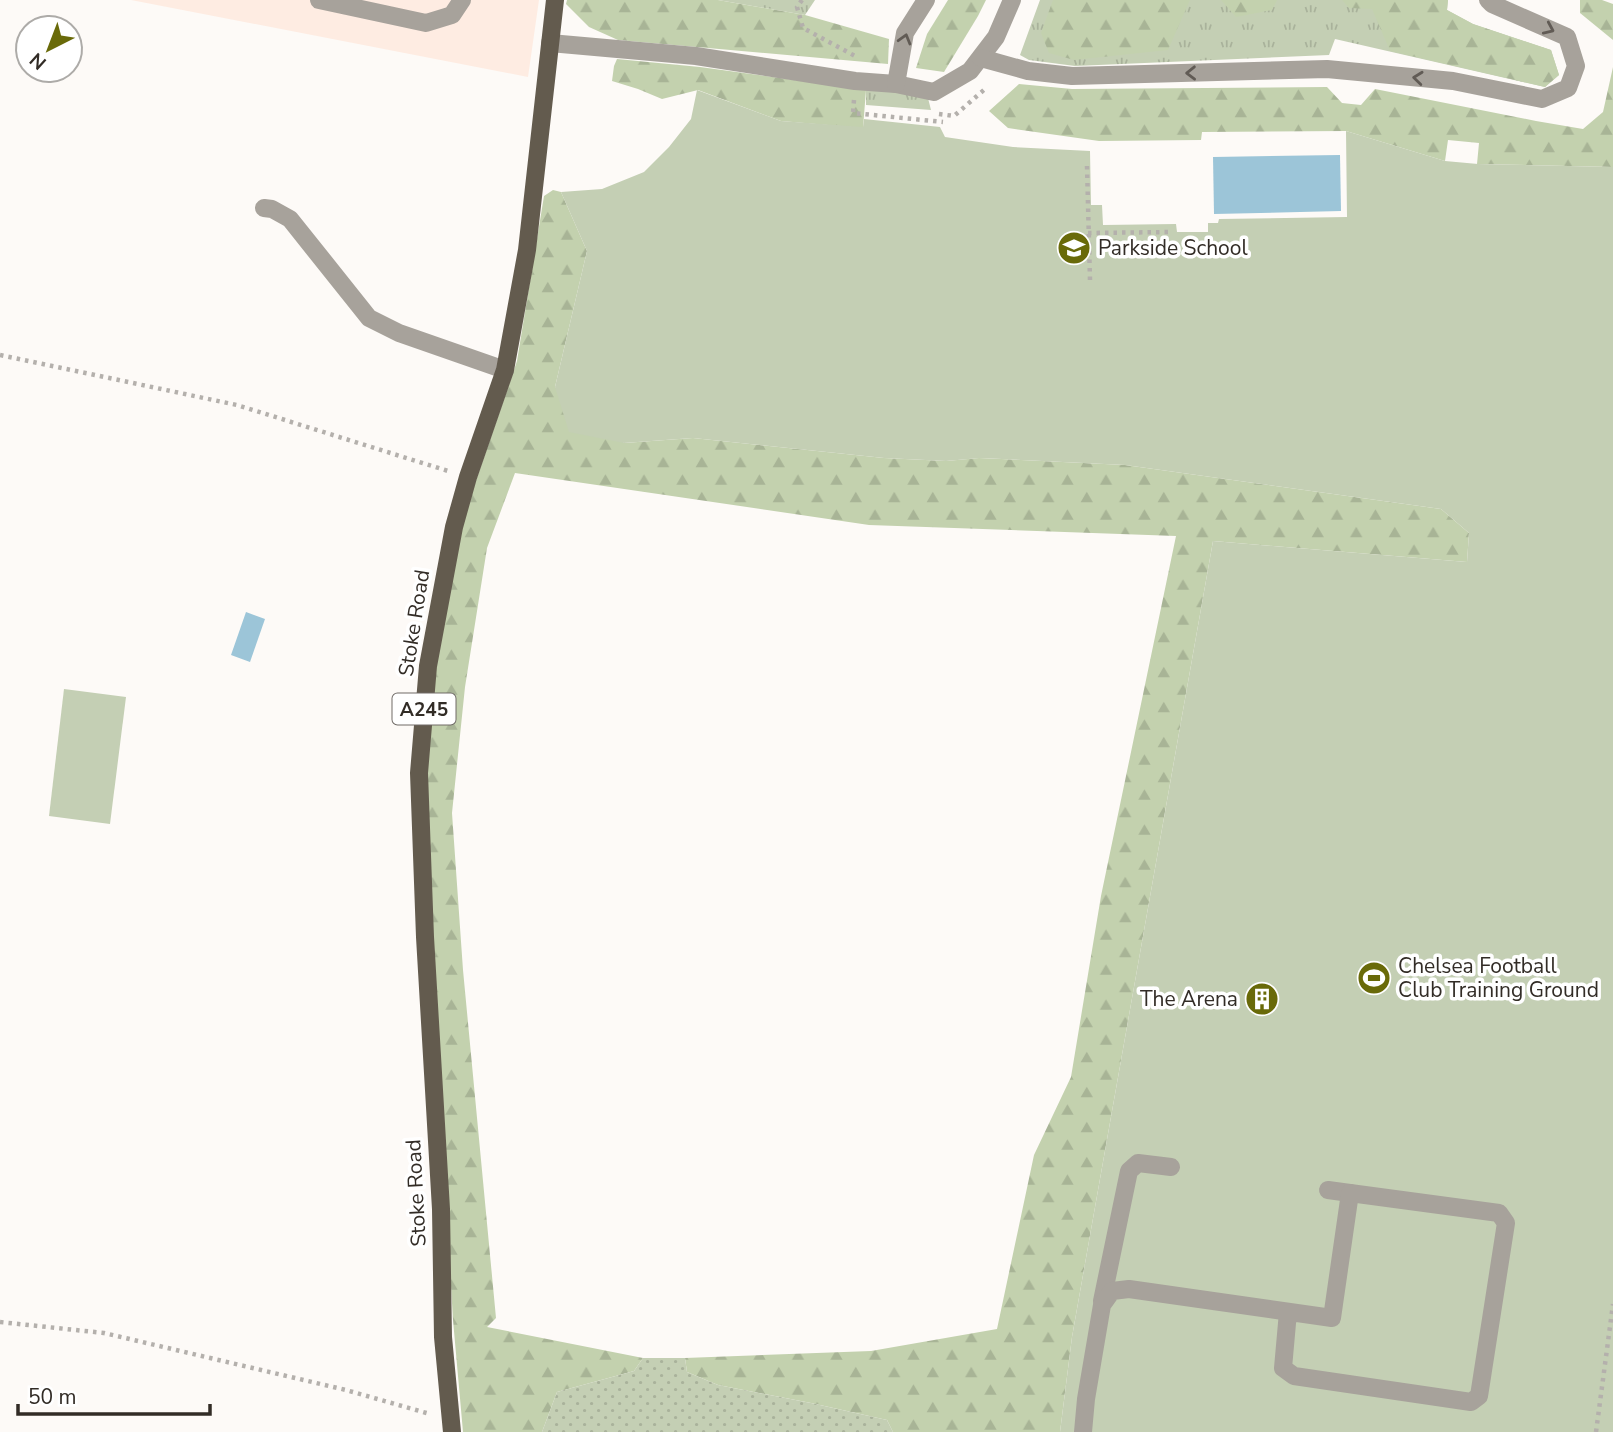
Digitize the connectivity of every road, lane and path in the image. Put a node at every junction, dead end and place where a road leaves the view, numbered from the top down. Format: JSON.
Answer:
{"nodes":[{"id":1,"x":319,"y":0,"type":"edge"},
{"id":2,"x":462,"y":0,"type":"edge"},
{"id":3,"x":555,"y":0,"type":"edge"},
{"id":4,"x":926,"y":0,"type":"edge"},
{"id":5,"x":1012,"y":0,"type":"edge"},
{"id":6,"x":1488,"y":0,"type":"edge"},
{"id":7,"x":550,"y":43,"type":"junction"},
{"id":8,"x":981,"y":58,"type":"junction"},
{"id":9,"x":897,"y":84,"type":"junction"},
{"id":10,"x":1087,"y":166,"type":"dead end"},
{"id":11,"x":264,"y":208,"type":"dead end"},
{"id":12,"x":1170,"y":232,"type":"dead end"},
{"id":13,"x":1088,"y":233,"type":"junction"},
{"id":14,"x":1090,"y":280,"type":"dead end"},
{"id":15,"x":0,"y":355,"type":"edge"},
{"id":16,"x":505,"y":370,"type":"junction"},
{"id":17,"x":468,"y":477,"type":"junction"},
{"id":18,"x":1171,"y":1167,"type":"dead end"},
{"id":19,"x":1328,"y":1190,"type":"dead end"},
{"id":20,"x":1350,"y":1193,"type":"junction"},
{"id":21,"x":1613,"y":1304,"type":"edge"},
{"id":22,"x":1102,"y":1305,"type":"junction"},
{"id":23,"x":1288,"y":1312,"type":"junction"},
{"id":24,"x":0,"y":1322,"type":"edge"},
{"id":25,"x":452,"y":1426,"type":"edge"},
{"id":26,"x":1083,"y":1432,"type":"edge"},
{"id":27,"x":1596,"y":1432,"type":"edge"}],
"edges":[{"from":1,"to":2,"type":"lane"},
{"from":3,"to":7,"type":"main road","name":"Stoke Road","number":"A245"},
{"from":9,"to":4,"type":"lane","one_way":true},
{"from":5,"to":8,"type":"lane"},
{"from":6,"to":8,"type":"lane","one_way":true},
{"from":7,"to":9,"type":"lane"},
{"from":7,"to":16,"type":"main road","name":"Stoke Road","number":"A245"},
{"from":8,"to":9,"type":"lane"},
{"from":10,"to":13,"type":"path"},
{"from":11,"to":16,"type":"lane"},
{"from":12,"to":13,"type":"path"},
{"from":13,"to":14,"type":"path"},
{"from":15,"to":17,"type":"path"},
{"from":16,"to":17,"type":"main road","name":"Stoke Road","number":"A245"},
{"from":17,"to":25,"type":"main road","name":"Stoke Road","number":"A245"},
{"from":18,"to":22,"type":"lane"},
{"from":19,"to":20,"type":"lane"},
{"from":20,"to":23,"type":"lane"},
{"from":20,"to":23,"type":"lane"},
{"from":21,"to":27,"type":"path"},
{"from":22,"to":23,"type":"lane"},
{"from":22,"to":26,"type":"lane"},
{"from":24,"to":25,"type":"path"}]}
